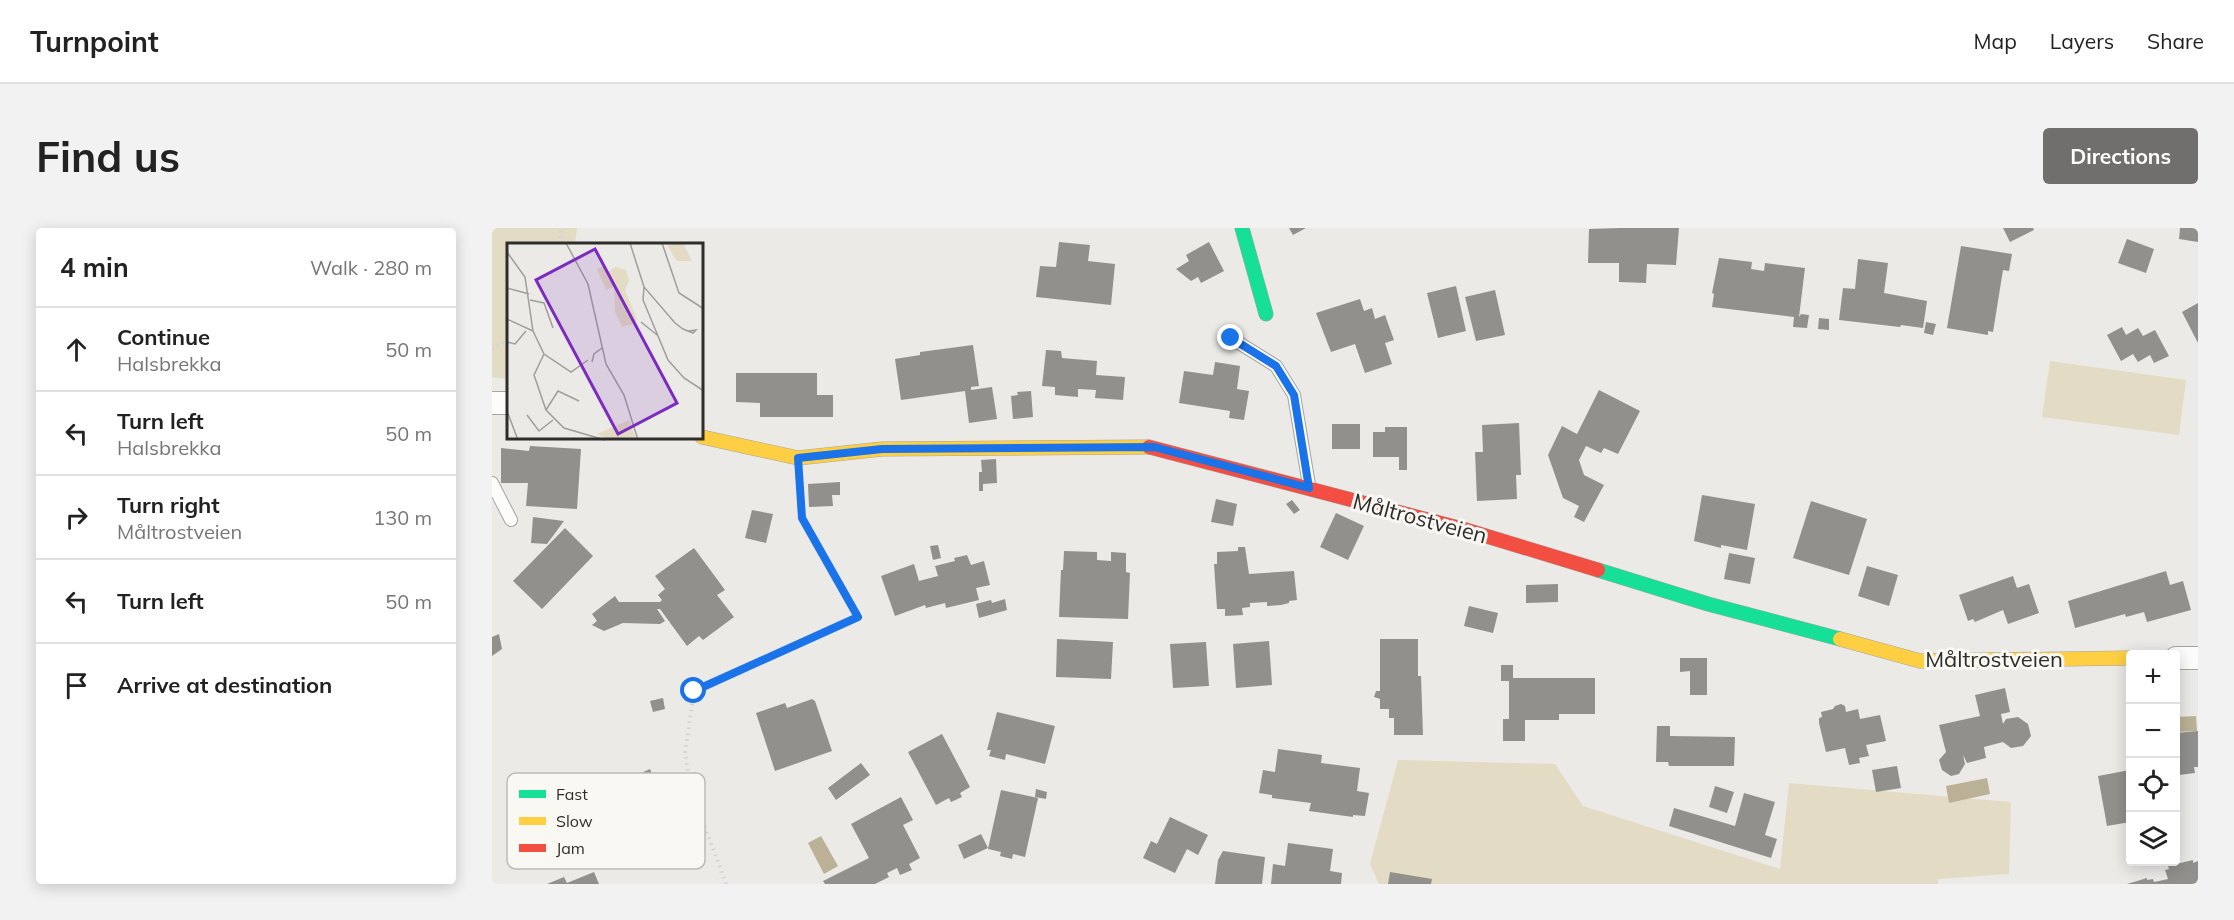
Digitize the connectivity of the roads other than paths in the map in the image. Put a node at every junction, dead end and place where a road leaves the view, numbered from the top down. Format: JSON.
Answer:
{"nodes":[{"id":1,"x":1242,"y":228,"type":"edge"},
{"id":2,"x":1266,"y":314,"type":"dead end"},
{"id":3,"x":1231,"y":338,"type":"dead end"},
{"id":4,"x":492,"y":403,"type":"edge"},
{"id":5,"x":507,"y":404,"type":"edge"},
{"id":6,"x":704,"y":437,"type":"edge"},
{"id":7,"x":492,"y":483,"type":"edge"},
{"id":8,"x":1309,"y":488,"type":"junction"},
{"id":9,"x":511,"y":520,"type":"dead end"},
{"id":10,"x":2126,"y":658,"type":"edge"},
{"id":11,"x":2180,"y":658,"type":"edge"},
{"id":12,"x":2198,"y":658,"type":"edge"}],
"edges":[{"from":1,"to":2,"type":"street"},
{"from":3,"to":8,"type":"lane"},
{"from":4,"to":5,"type":"street"},
{"from":6,"to":8,"type":"street","name":"Måltrostveien"},
{"from":7,"to":9,"type":"lane"},
{"from":8,"to":10,"type":"street","name":"Måltrostveien"},
{"from":11,"to":12,"type":"street"}]}
